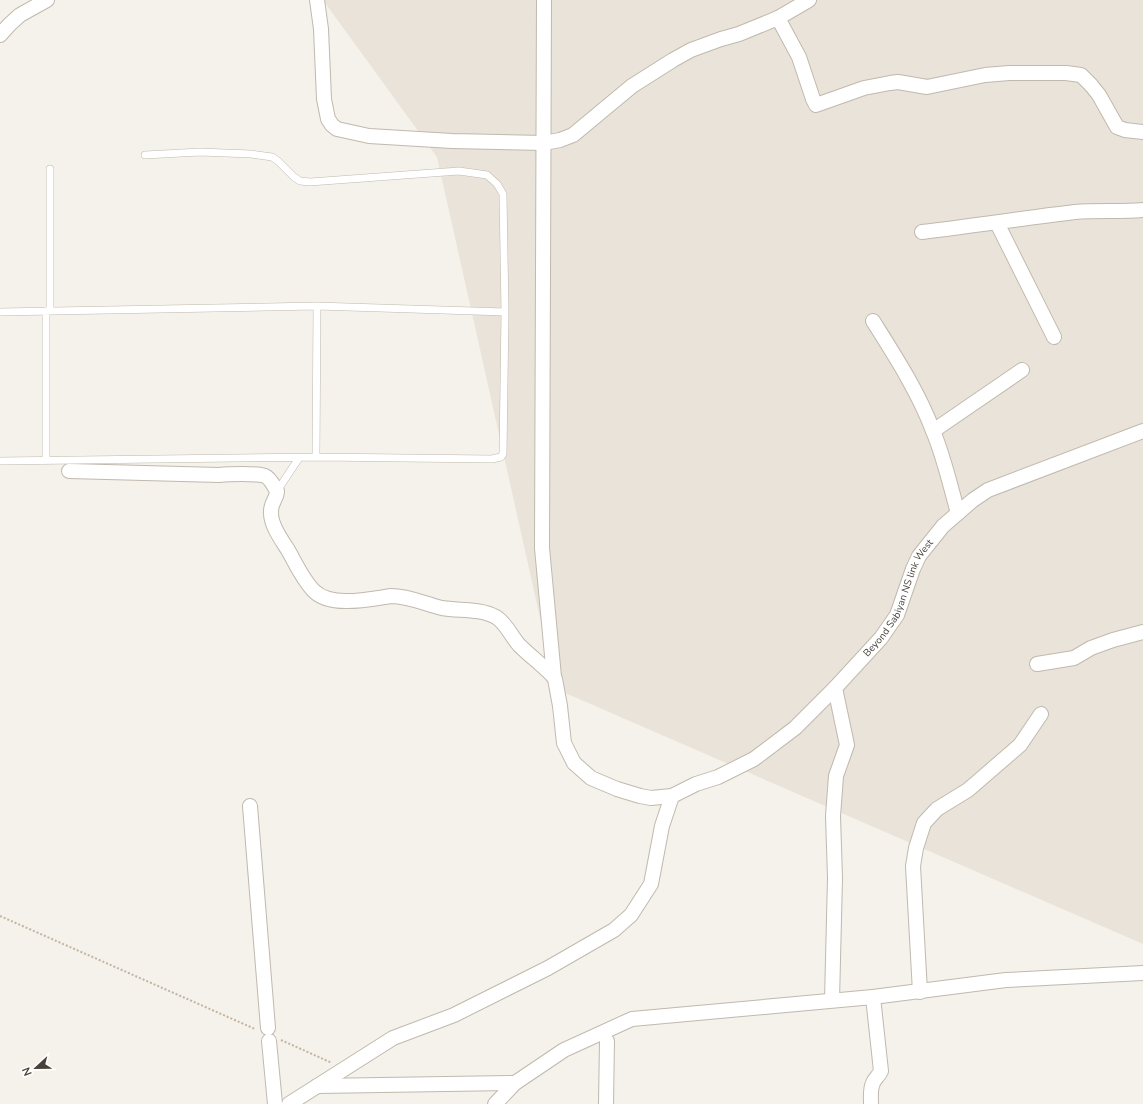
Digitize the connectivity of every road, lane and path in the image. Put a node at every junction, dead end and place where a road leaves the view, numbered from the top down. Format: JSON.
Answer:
{"nodes":[{"id":1,"x":47,"y":0,"type":"edge"},
{"id":2,"x":317,"y":0,"type":"edge"},
{"id":3,"x":544,"y":0,"type":"edge"},
{"id":4,"x":809,"y":0,"type":"edge"},
{"id":5,"x":778,"y":18,"type":"junction"},
{"id":6,"x":0,"y":34,"type":"edge"},
{"id":7,"x":1143,"y":132,"type":"edge"},
{"id":8,"x":544,"y":143,"type":"junction"},
{"id":9,"x":145,"y":155,"type":"dead end"},
{"id":10,"x":50,"y":169,"type":"dead end"},
{"id":11,"x":1143,"y":210,"type":"edge"},
{"id":12,"x":997,"y":223,"type":"junction"},
{"id":13,"x":922,"y":232,"type":"dead end"},
{"id":14,"x":317,"y":306,"type":"junction"},
{"id":15,"x":48,"y":311,"type":"junction"},
{"id":16,"x":0,"y":312,"type":"edge"},
{"id":17,"x":505,"y":312,"type":"junction"},
{"id":18,"x":873,"y":321,"type":"dead end"},
{"id":19,"x":1054,"y":337,"type":"dead end"},
{"id":20,"x":1022,"y":370,"type":"dead end"},
{"id":21,"x":933,"y":431,"type":"junction"},
{"id":22,"x":1143,"y":431,"type":"edge"},
{"id":23,"x":316,"y":457,"type":"junction"},
{"id":24,"x":300,"y":458,"type":"junction"},
{"id":25,"x":46,"y":460,"type":"junction"},
{"id":26,"x":0,"y":461,"type":"edge"},
{"id":27,"x":69,"y":471,"type":"dead end"},
{"id":28,"x":277,"y":491,"type":"junction"},
{"id":29,"x":958,"y":513,"type":"junction"},
{"id":30,"x":1143,"y":632,"type":"edge"},
{"id":31,"x":1037,"y":664,"type":"dead end"},
{"id":32,"x":554,"y":677,"type":"junction"},
{"id":33,"x":835,"y":688,"type":"junction"},
{"id":34,"x":1040,"y":714,"type":"dead end"},
{"id":35,"x":672,"y":796,"type":"junction"},
{"id":36,"x":250,"y":806,"type":"dead end"},
{"id":37,"x":0,"y":916,"type":"edge"},
{"id":38,"x":1143,"y":973,"type":"edge"},
{"id":39,"x":920,"y":992,"type":"junction"},
{"id":40,"x":873,"y":997,"type":"junction"},
{"id":41,"x":832,"y":1000,"type":"junction"},
{"id":42,"x":269,"y":1035,"type":"junction"},
{"id":43,"x":607,"y":1041,"type":"dead end"},
{"id":44,"x":344,"y":1068,"type":"junction"},
{"id":45,"x":515,"y":1083,"type":"junction"},
{"id":46,"x":317,"y":1086,"type":"junction"},
{"id":47,"x":275,"y":1104,"type":"edge"},
{"id":48,"x":289,"y":1104,"type":"edge"},
{"id":49,"x":495,"y":1104,"type":"edge"},
{"id":50,"x":606,"y":1104,"type":"edge"},
{"id":51,"x":871,"y":1104,"type":"edge"}],
"edges":[{"from":1,"to":6,"type":"street"},
{"from":2,"to":8,"type":"street"},
{"from":3,"to":8,"type":"street"},
{"from":4,"to":5,"type":"street"},
{"from":5,"to":7,"type":"street"},
{"from":5,"to":8,"type":"street"},
{"from":8,"to":32,"type":"street"},
{"from":9,"to":17,"type":"lane"},
{"from":10,"to":15,"type":"lane"},
{"from":11,"to":12,"type":"street"},
{"from":12,"to":13,"type":"street"},
{"from":12,"to":19,"type":"street"},
{"from":14,"to":15,"type":"lane"},
{"from":14,"to":17,"type":"lane"},
{"from":14,"to":23,"type":"lane"},
{"from":15,"to":16,"type":"lane"},
{"from":15,"to":25,"type":"lane"},
{"from":17,"to":23,"type":"lane"},
{"from":18,"to":21,"type":"street"},
{"from":20,"to":21,"type":"street"},
{"from":21,"to":29,"type":"street"},
{"from":22,"to":29,"type":"street","name":"Beyond Sabiyan NS link West"},
{"from":23,"to":24,"type":"lane"},
{"from":24,"to":25,"type":"lane"},
{"from":24,"to":28,"type":"lane"},
{"from":25,"to":26,"type":"lane"},
{"from":27,"to":28,"type":"street"},
{"from":28,"to":32,"type":"street"},
{"from":29,"to":33,"type":"street","name":"Beyond Sabiyan NS link West"},
{"from":30,"to":31,"type":"street"},
{"from":32,"to":35,"type":"street"},
{"from":33,"to":35,"type":"street","name":"Beyond Sabiyan NS link West"},
{"from":33,"to":41,"type":"street"},
{"from":34,"to":39,"type":"street"},
{"from":35,"to":44,"type":"street"},
{"from":36,"to":42,"type":"street"},
{"from":37,"to":42,"type":"path"},
{"from":38,"to":39,"type":"street"},
{"from":39,"to":40,"type":"street"},
{"from":40,"to":41,"type":"street"},
{"from":40,"to":51,"type":"street"},
{"from":41,"to":45,"type":"street"},
{"from":42,"to":44,"type":"path"},
{"from":42,"to":47,"type":"street"},
{"from":43,"to":50,"type":"street"},
{"from":44,"to":46,"type":"street"},
{"from":45,"to":46,"type":"street"},
{"from":45,"to":49,"type":"street"},
{"from":46,"to":48,"type":"street"}]}
